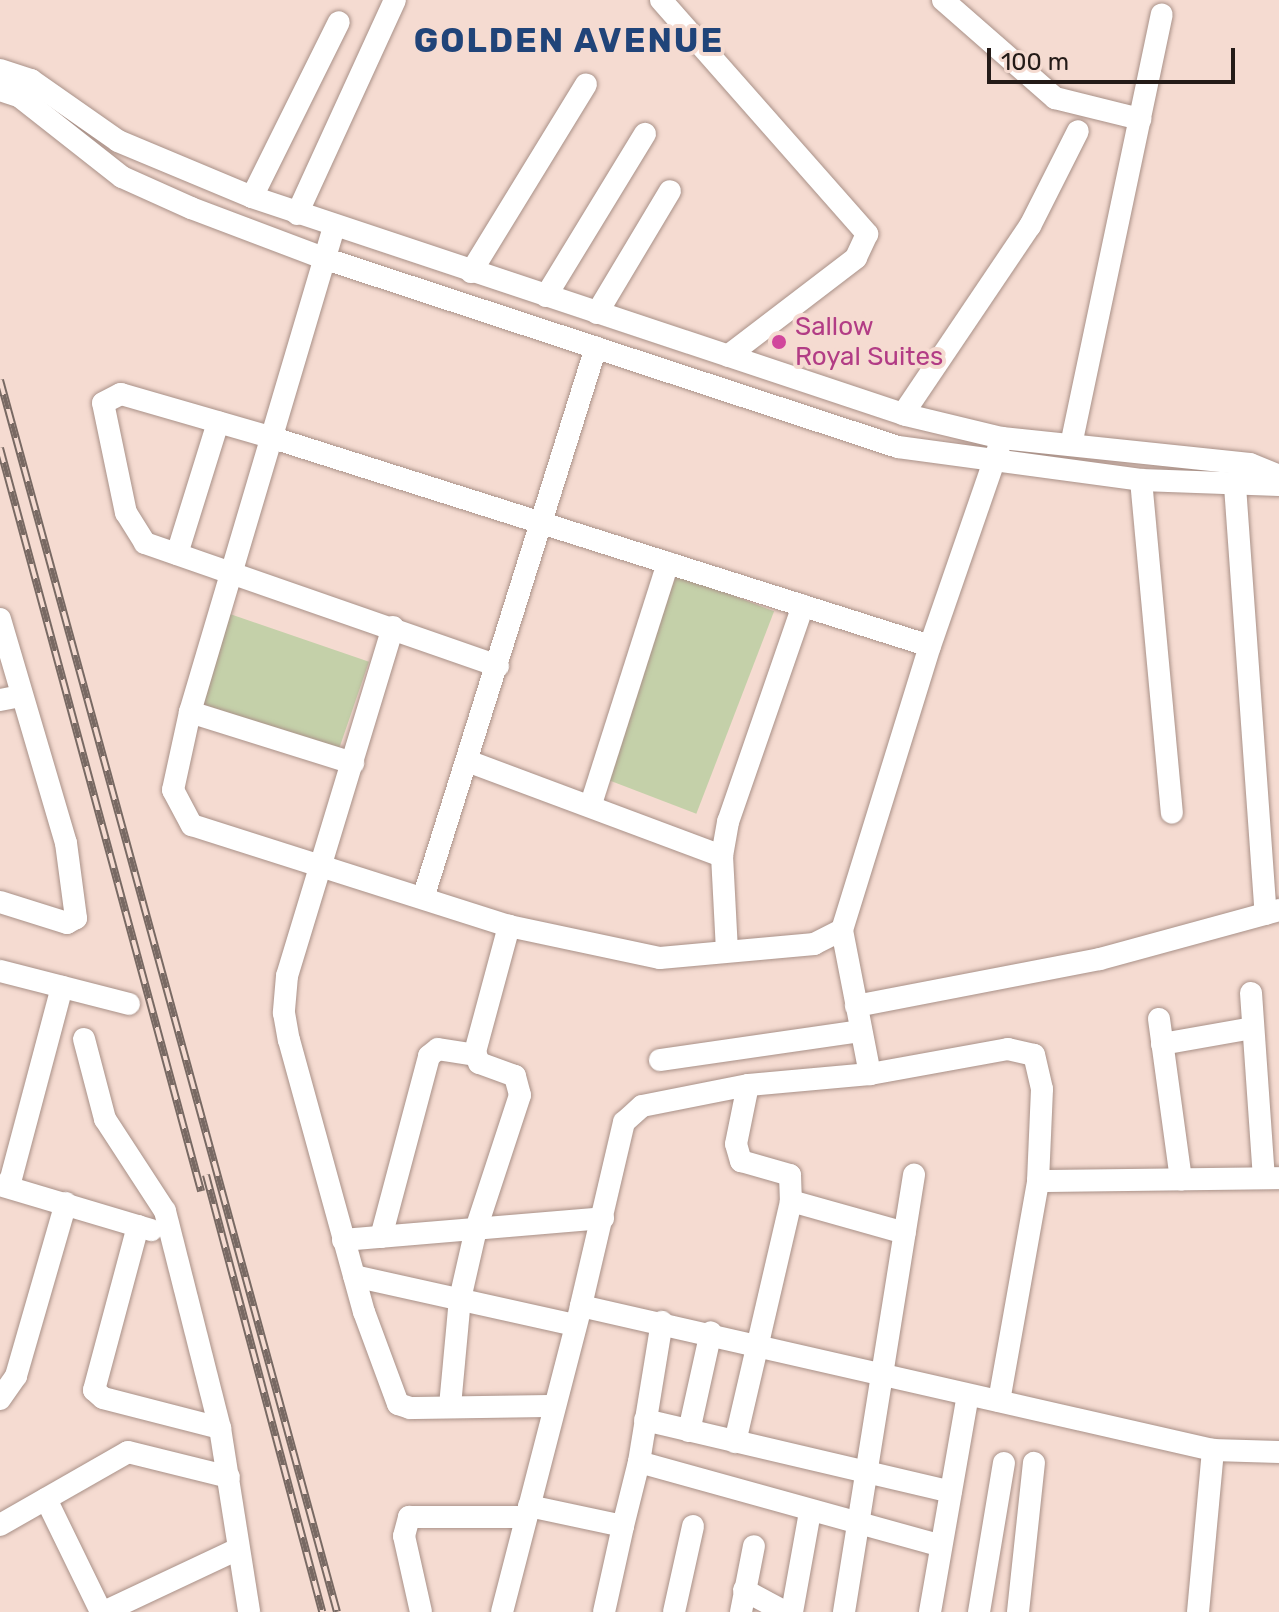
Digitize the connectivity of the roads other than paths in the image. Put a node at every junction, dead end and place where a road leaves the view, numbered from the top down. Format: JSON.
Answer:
{"nodes":[{"id":1,"x":395,"y":0,"type":"edge"},
{"id":2,"x":661,"y":0,"type":"edge"},
{"id":3,"x":943,"y":0,"type":"edge"},
{"id":4,"x":1162,"y":15,"type":"dead end"},
{"id":5,"x":339,"y":22,"type":"dead end"},
{"id":6,"x":0,"y":70,"type":"edge"},
{"id":7,"x":586,"y":84,"type":"dead end"},
{"id":8,"x":0,"y":90,"type":"edge"},
{"id":9,"x":1140,"y":119,"type":"junction"},
{"id":10,"x":1078,"y":131,"type":"dead end"},
{"id":11,"x":645,"y":134,"type":"dead end"},
{"id":12,"x":670,"y":191,"type":"dead end"},
{"id":13,"x":252,"y":197,"type":"junction"},
{"id":14,"x":297,"y":214,"type":"junction"},
{"id":15,"x":334,"y":227,"type":"junction"},
{"id":16,"x":323,"y":258,"type":"junction"},
{"id":17,"x":471,"y":272,"type":"junction"},
{"id":18,"x":546,"y":296,"type":"junction"},
{"id":19,"x":597,"y":313,"type":"junction"},
{"id":20,"x":596,"y":347,"type":"junction"},
{"id":21,"x":728,"y":356,"type":"junction"},
{"id":22,"x":752,"y":364,"type":"junction"},
{"id":23,"x":742,"y":395,"type":"junction"},
{"id":24,"x":903,"y":414,"type":"junction"},
{"id":25,"x":218,"y":422,"type":"junction"},
{"id":26,"x":270,"y":437,"type":"junction"},
{"id":27,"x":1002,"y":438,"type":"junction"},
{"id":28,"x":1071,"y":445,"type":"junction"},
{"id":29,"x":997,"y":464,"type":"junction"},
{"id":30,"x":1279,"y":476,"type":"edge"},
{"id":31,"x":1141,"y":480,"type":"junction"},
{"id":32,"x":1279,"y":485,"type":"edge"},
{"id":33,"x":1235,"y":486,"type":"junction"},
{"id":34,"x":542,"y":523,"type":"junction"},
{"id":35,"x":177,"y":554,"type":"junction"},
{"id":36,"x":668,"y":563,"type":"junction"},
{"id":37,"x":231,"y":571,"type":"junction"},
{"id":38,"x":803,"y":606,"type":"junction"},
{"id":39,"x":0,"y":619,"type":"edge"},
{"id":40,"x":393,"y":627,"type":"junction"},
{"id":41,"x":930,"y":646,"type":"junction"},
{"id":42,"x":498,"y":666,"type":"junction"},
{"id":43,"x":10,"y":698,"type":"edge"},
{"id":44,"x":190,"y":712,"type":"junction"},
{"id":45,"x":470,"y":762,"type":"junction"},
{"id":46,"x":353,"y":763,"type":"junction"},
{"id":47,"x":591,"y":804,"type":"junction"},
{"id":48,"x":1172,"y":813,"type":"dead end"},
{"id":49,"x":722,"y":856,"type":"junction"},
{"id":50,"x":317,"y":865,"type":"junction"},
{"id":51,"x":424,"y":895,"type":"junction"},
{"id":52,"x":0,"y":902,"type":"edge"},
{"id":53,"x":1273,"y":912,"type":"edge"},
{"id":54,"x":509,"y":926,"type":"junction"},
{"id":55,"x":842,"y":930,"type":"junction"},
{"id":56,"x":727,"y":951,"type":"junction"},
{"id":57,"x":0,"y":971,"type":"edge"},
{"id":58,"x":62,"y":987,"type":"junction"},
{"id":59,"x":1251,"y":993,"type":"dead end"},
{"id":60,"x":129,"y":1004,"type":"dead end"},
{"id":61,"x":856,"y":1006,"type":"junction"},
{"id":62,"x":1159,"y":1019,"type":"dead end"},
{"id":63,"x":1253,"y":1028,"type":"junction"},
{"id":64,"x":861,"y":1031,"type":"junction"},
{"id":65,"x":84,"y":1039,"type":"dead end"},
{"id":66,"x":1162,"y":1044,"type":"junction"},
{"id":67,"x":476,"y":1055,"type":"junction"},
{"id":68,"x":660,"y":1060,"type":"dead end"},
{"id":69,"x":870,"y":1074,"type":"junction"},
{"id":70,"x":748,"y":1085,"type":"junction"},
{"id":71,"x":914,"y":1175,"type":"dead end"},
{"id":72,"x":1272,"y":1178,"type":"edge"},
{"id":73,"x":1181,"y":1180,"type":"junction"},
{"id":74,"x":1038,"y":1181,"type":"junction"},
{"id":75,"x":4,"y":1186,"type":"edge"},
{"id":76,"x":791,"y":1201,"type":"junction"},
{"id":77,"x":66,"y":1203,"type":"junction"},
{"id":78,"x":603,"y":1218,"type":"junction"},
{"id":79,"x":138,"y":1226,"type":"junction"},
{"id":80,"x":476,"y":1229,"type":"junction"},
{"id":81,"x":905,"y":1233,"type":"junction"},
{"id":82,"x":171,"y":1236,"type":"junction"},
{"id":83,"x":381,"y":1237,"type":"junction"},
{"id":84,"x":343,"y":1240,"type":"junction"},
{"id":85,"x":354,"y":1276,"type":"junction"},
{"id":86,"x":460,"y":1299,"type":"junction"},
{"id":87,"x":578,"y":1316,"type":"junction"},
{"id":88,"x":662,"y":1322,"type":"junction"},
{"id":89,"x":711,"y":1332,"type":"junction"},
{"id":90,"x":754,"y":1343,"type":"junction"},
{"id":91,"x":881,"y":1376,"type":"junction"},
{"id":92,"x":968,"y":1395,"type":"junction"},
{"id":93,"x":0,"y":1399,"type":"edge"},
{"id":94,"x":999,"y":1401,"type":"junction"},
{"id":95,"x":450,"y":1406,"type":"junction"},
{"id":96,"x":554,"y":1406,"type":"junction"},
{"id":97,"x":645,"y":1420,"type":"junction"},
{"id":98,"x":220,"y":1428,"type":"junction"},
{"id":99,"x":689,"y":1431,"type":"junction"},
{"id":100,"x":735,"y":1442,"type":"junction"},
{"id":101,"x":1213,"y":1450,"type":"junction"},
{"id":102,"x":1279,"y":1452,"type":"edge"},
{"id":103,"x":639,"y":1462,"type":"junction"},
{"id":104,"x":1004,"y":1463,"type":"dead end"},
{"id":105,"x":1034,"y":1463,"type":"dead end"},
{"id":106,"x":866,"y":1472,"type":"junction"},
{"id":107,"x":229,"y":1477,"type":"junction"},
{"id":108,"x":951,"y":1492,"type":"junction"},
{"id":109,"x":46,"y":1499,"type":"junction"},
{"id":110,"x":528,"y":1511,"type":"junction"},
{"id":111,"x":810,"y":1512,"type":"junction"},
{"id":112,"x":0,"y":1525,"type":"edge"},
{"id":113,"x":855,"y":1525,"type":"junction"},
{"id":114,"x":623,"y":1526,"type":"junction"},
{"id":115,"x":693,"y":1526,"type":"dead end"},
{"id":116,"x":754,"y":1546,"type":"dead end"},
{"id":117,"x":941,"y":1546,"type":"junction"},
{"id":118,"x":238,"y":1549,"type":"junction"},
{"id":119,"x":742,"y":1601,"type":"edge"},
{"id":120,"x":145,"y":1603,"type":"edge"},
{"id":121,"x":102,"y":1612,"type":"edge"},
{"id":122,"x":249,"y":1612,"type":"edge"},
{"id":123,"x":421,"y":1612,"type":"edge"},
{"id":124,"x":502,"y":1612,"type":"edge"},
{"id":125,"x":604,"y":1612,"type":"edge"},
{"id":126,"x":674,"y":1612,"type":"edge"},
{"id":127,"x":785,"y":1612,"type":"edge"},
{"id":128,"x":792,"y":1612,"type":"edge"},
{"id":129,"x":844,"y":1612,"type":"edge"},
{"id":130,"x":930,"y":1612,"type":"edge"},
{"id":131,"x":979,"y":1612,"type":"edge"},
{"id":132,"x":1018,"y":1612,"type":"edge"},
{"id":133,"x":1198,"y":1612,"type":"edge"}],
"edges":[{"from":1,"to":14,"type":"street"},
{"from":2,"to":21,"type":"street"},
{"from":3,"to":9,"type":"street"},
{"from":4,"to":9,"type":"street"},
{"from":5,"to":13,"type":"street"},
{"from":6,"to":13,"type":"street"},
{"from":7,"to":17,"type":"street"},
{"from":8,"to":16,"type":"street"},
{"from":9,"to":28,"type":"street"},
{"from":10,"to":24,"type":"street"},
{"from":11,"to":18,"type":"street"},
{"from":12,"to":19,"type":"street"},
{"from":13,"to":14,"type":"street"},
{"from":14,"to":15,"type":"street"},
{"from":15,"to":16,"type":"street"},
{"from":15,"to":17,"type":"street"},
{"from":16,"to":20,"type":"street"},
{"from":16,"to":26,"type":"street"},
{"from":17,"to":18,"type":"street"},
{"from":18,"to":19,"type":"street"},
{"from":19,"to":21,"type":"street"},
{"from":20,"to":23,"type":"street"},
{"from":20,"to":34,"type":"street"},
{"from":21,"to":22,"type":"street"},
{"from":22,"to":23,"type":"street"},
{"from":22,"to":24,"type":"street"},
{"from":23,"to":29,"type":"street"},
{"from":24,"to":27,"type":"street"},
{"from":25,"to":26,"type":"street"},
{"from":25,"to":35,"type":"street"},
{"from":25,"to":35,"type":"street"},
{"from":26,"to":34,"type":"street"},
{"from":26,"to":37,"type":"street"},
{"from":27,"to":28,"type":"street"},
{"from":27,"to":29,"type":"street"},
{"from":28,"to":30,"type":"street"},
{"from":29,"to":31,"type":"street"},
{"from":29,"to":41,"type":"street"},
{"from":31,"to":33,"type":"street"},
{"from":31,"to":48,"type":"street"},
{"from":32,"to":33,"type":"street"},
{"from":33,"to":53,"type":"street"},
{"from":34,"to":36,"type":"street"},
{"from":34,"to":42,"type":"street"},
{"from":35,"to":37,"type":"street"},
{"from":36,"to":38,"type":"street"},
{"from":36,"to":47,"type":"street"},
{"from":37,"to":40,"type":"street"},
{"from":37,"to":44,"type":"street"},
{"from":38,"to":41,"type":"street"},
{"from":38,"to":49,"type":"street"},
{"from":39,"to":43,"type":"street"},
{"from":40,"to":42,"type":"street"},
{"from":40,"to":46,"type":"street"},
{"from":41,"to":55,"type":"street"},
{"from":42,"to":45,"type":"street"},
{"from":43,"to":52,"type":"street"},
{"from":44,"to":46,"type":"street"},
{"from":44,"to":50,"type":"street"},
{"from":45,"to":47,"type":"street"},
{"from":45,"to":51,"type":"street"},
{"from":46,"to":50,"type":"street"},
{"from":47,"to":49,"type":"street"},
{"from":49,"to":56,"type":"street"},
{"from":50,"to":51,"type":"street"},
{"from":50,"to":84,"type":"street"},
{"from":51,"to":54,"type":"street"},
{"from":53,"to":61,"type":"street"},
{"from":54,"to":56,"type":"street"},
{"from":54,"to":67,"type":"street"},
{"from":55,"to":56,"type":"street"},
{"from":55,"to":61,"type":"street"},
{"from":57,"to":58,"type":"street"},
{"from":58,"to":60,"type":"street"},
{"from":58,"to":75,"type":"street"},
{"from":59,"to":63,"type":"street"},
{"from":61,"to":64,"type":"street"},
{"from":62,"to":66,"type":"street"},
{"from":63,"to":66,"type":"street"},
{"from":63,"to":72,"type":"street"},
{"from":64,"to":68,"type":"street"},
{"from":64,"to":69,"type":"street"},
{"from":65,"to":82,"type":"street"},
{"from":66,"to":73,"type":"street"},
{"from":67,"to":80,"type":"street"},
{"from":67,"to":83,"type":"street"},
{"from":69,"to":70,"type":"street"},
{"from":69,"to":74,"type":"street"},
{"from":70,"to":76,"type":"street"},
{"from":70,"to":78,"type":"street"},
{"from":71,"to":81,"type":"street"},
{"from":72,"to":73,"type":"street"},
{"from":73,"to":74,"type":"street"},
{"from":74,"to":94,"type":"street"},
{"from":75,"to":77,"type":"street"},
{"from":76,"to":81,"type":"street"},
{"from":76,"to":90,"type":"street"},
{"from":77,"to":79,"type":"street"},
{"from":77,"to":93,"type":"street"},
{"from":78,"to":80,"type":"street"},
{"from":78,"to":87,"type":"street"},
{"from":79,"to":82,"type":"street"},
{"from":79,"to":98,"type":"street"},
{"from":80,"to":83,"type":"street"},
{"from":80,"to":86,"type":"street"},
{"from":81,"to":91,"type":"street"},
{"from":82,"to":98,"type":"street"},
{"from":83,"to":84,"type":"street"},
{"from":84,"to":85,"type":"street"},
{"from":85,"to":86,"type":"street"},
{"from":85,"to":95,"type":"street"},
{"from":86,"to":87,"type":"street"},
{"from":86,"to":95,"type":"street"},
{"from":87,"to":88,"type":"street"},
{"from":87,"to":96,"type":"street"},
{"from":88,"to":89,"type":"street"},
{"from":88,"to":97,"type":"street"},
{"from":89,"to":90,"type":"street"},
{"from":89,"to":99,"type":"street"},
{"from":90,"to":91,"type":"street"},
{"from":90,"to":100,"type":"street"},
{"from":91,"to":92,"type":"street"},
{"from":91,"to":106,"type":"street"},
{"from":92,"to":94,"type":"street"},
{"from":92,"to":108,"type":"street"},
{"from":94,"to":101,"type":"street"},
{"from":95,"to":96,"type":"street"},
{"from":96,"to":110,"type":"street"},
{"from":97,"to":99,"type":"street"},
{"from":97,"to":103,"type":"street"},
{"from":98,"to":107,"type":"street"},
{"from":99,"to":100,"type":"street"},
{"from":100,"to":106,"type":"street"},
{"from":101,"to":102,"type":"street"},
{"from":101,"to":133,"type":"street"},
{"from":103,"to":111,"type":"street"},
{"from":103,"to":114,"type":"street"},
{"from":104,"to":131,"type":"street"},
{"from":105,"to":132,"type":"street"},
{"from":106,"to":108,"type":"street"},
{"from":106,"to":113,"type":"street"},
{"from":107,"to":109,"type":"street"},
{"from":107,"to":118,"type":"street"},
{"from":108,"to":117,"type":"street"},
{"from":109,"to":112,"type":"street"},
{"from":109,"to":121,"type":"street"},
{"from":110,"to":114,"type":"street"},
{"from":110,"to":123,"type":"street"},
{"from":110,"to":124,"type":"street"},
{"from":111,"to":113,"type":"street"},
{"from":111,"to":128,"type":"street"},
{"from":113,"to":117,"type":"street"},
{"from":113,"to":129,"type":"street"},
{"from":114,"to":125,"type":"street"},
{"from":115,"to":126,"type":"street"},
{"from":116,"to":119,"type":"street"},
{"from":117,"to":130,"type":"street"},
{"from":118,"to":120,"type":"street"},
{"from":118,"to":122,"type":"street"},
{"from":119,"to":127,"type":"street"},
{"from":120,"to":121,"type":"street"}]}
